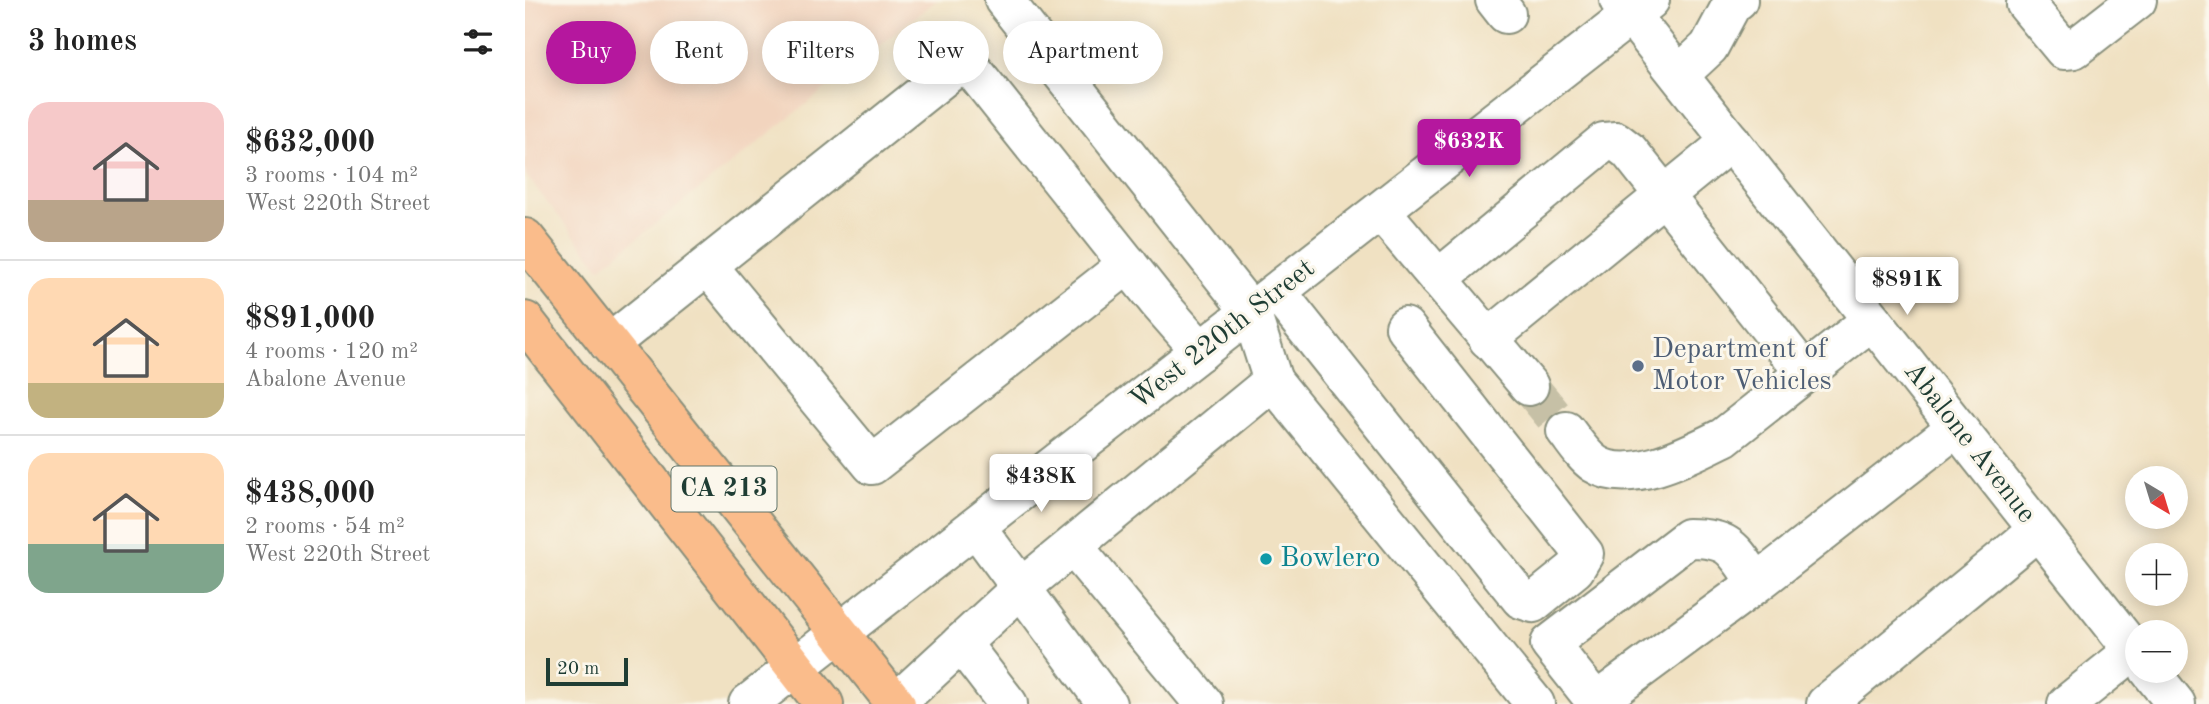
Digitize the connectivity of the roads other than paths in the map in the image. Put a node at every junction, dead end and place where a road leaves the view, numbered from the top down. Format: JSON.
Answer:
{"nodes":[{"id":1,"x":1004,"y":0,"type":"edge"},
{"id":2,"x":1738,"y":0,"type":"edge"},
{"id":3,"x":2027,"y":0,"type":"edge"},
{"id":4,"x":2137,"y":0,"type":"edge"},
{"id":5,"x":1634,"y":5,"type":"edge"},
{"id":6,"x":1679,"y":75,"type":"junction"},
{"id":7,"x":1731,"y":141,"type":"junction"},
{"id":8,"x":1664,"y":196,"type":"junction"},
{"id":9,"x":1381,"y":211,"type":"junction"},
{"id":10,"x":525,"y":238,"type":"edge"},
{"id":11,"x":1128,"y":264,"type":"junction"},
{"id":12,"x":708,"y":266,"type":"junction"},
{"id":13,"x":1439,"y":279,"type":"junction"},
{"id":14,"x":1264,"y":302,"type":"junction"},
{"id":15,"x":1872,"y":320,"type":"junction"},
{"id":16,"x":525,"y":321,"type":"edge"},
{"id":17,"x":1405,"y":327,"type":"dead end"},
{"id":18,"x":1488,"y":339,"type":"junction"},
{"id":19,"x":609,"y":344,"type":"junction"},
{"id":20,"x":1201,"y":351,"type":"junction"},
{"id":21,"x":1805,"y":373,"type":"junction"},
{"id":22,"x":1273,"y":382,"type":"junction"},
{"id":23,"x":1529,"y":386,"type":"tunnel mouth"},
{"id":24,"x":1957,"y":427,"type":"junction"},
{"id":25,"x":1566,"y":430,"type":"tunnel mouth"},
{"id":26,"x":976,"y":527,"type":"junction"},
{"id":27,"x":2038,"y":530,"type":"junction"},
{"id":28,"x":1073,"y":545,"type":"junction"},
{"id":29,"x":1758,"y":583,"type":"junction"},
{"id":30,"x":1021,"y":588,"type":"junction"},
{"id":31,"x":840,"y":633,"type":"junction"},
{"id":32,"x":2125,"y":640,"type":"edge"},
{"id":33,"x":961,"y":643,"type":"junction"},
{"id":34,"x":794,"y":668,"type":"junction"},
{"id":35,"x":2125,"y":668,"type":"edge"},
{"id":36,"x":2159,"y":683,"type":"edge"},
{"id":37,"x":748,"y":704,"type":"edge"},
{"id":38,"x":824,"y":704,"type":"edge"},
{"id":39,"x":896,"y":704,"type":"edge"},
{"id":40,"x":1008,"y":704,"type":"edge"},
{"id":41,"x":1107,"y":704,"type":"edge"},
{"id":42,"x":1204,"y":704,"type":"edge"},
{"id":43,"x":1535,"y":704,"type":"edge"},
{"id":44,"x":1826,"y":704,"type":"edge"},
{"id":45,"x":2067,"y":704,"type":"edge"},
{"id":46,"x":2176,"y":704,"type":"edge"}],
"edges":[{"from":1,"to":14,"type":"street"},
{"from":2,"to":6,"type":"street"},
{"from":3,"to":4,"type":"street"},
{"from":5,"to":6,"type":"street","name":"Abalone Avenue"},
{"from":5,"to":9,"type":"street","name":"West 220th Street"},
{"from":6,"to":7,"type":"street","name":"Abalone Avenue"},
{"from":7,"to":8,"type":"street"},
{"from":7,"to":15,"type":"street","name":"Abalone Avenue"},
{"from":8,"to":13,"type":"street"},
{"from":8,"to":18,"type":"street"},
{"from":8,"to":21,"type":"street"},
{"from":9,"to":13,"type":"street"},
{"from":9,"to":14,"type":"street","name":"West 220th Street"},
{"from":10,"to":19,"type":"main road","number":"CA 213"},
{"from":11,"to":12,"type":"street"},
{"from":11,"to":12,"type":"street"},
{"from":11,"to":20,"type":"street"},
{"from":12,"to":19,"type":"street"},
{"from":13,"to":18,"type":"street"},
{"from":14,"to":17,"type":"street"},
{"from":14,"to":20,"type":"street","name":"West 220th Street"},
{"from":14,"to":22,"type":"street"},
{"from":15,"to":21,"type":"street"},
{"from":15,"to":24,"type":"street","name":"Abalone Avenue"},
{"from":16,"to":34,"type":"main road","number":"CA 213"},
{"from":18,"to":23,"type":"street"},
{"from":19,"to":31,"type":"main road","number":"CA 213"},
{"from":20,"to":26,"type":"street","name":"West 220th Street"},
{"from":21,"to":25,"type":"street"},
{"from":22,"to":28,"type":"street"},
{"from":22,"to":43,"type":"street"},
{"from":24,"to":27,"type":"street","name":"Abalone Avenue"},
{"from":24,"to":29,"type":"street"},
{"from":26,"to":30,"type":"street"},
{"from":26,"to":31,"type":"street","name":"West 220th Street"},
{"from":27,"to":32,"type":"street","name":"Abalone Avenue"},
{"from":27,"to":44,"type":"street"},
{"from":28,"to":30,"type":"street"},
{"from":28,"to":42,"type":"street"},
{"from":29,"to":29,"type":"street"},
{"from":30,"to":33,"type":"street"},
{"from":30,"to":41,"type":"street"},
{"from":31,"to":34,"type":"street","name":"West 220th Street"},
{"from":31,"to":39,"type":"main road","number":"CA 213"},
{"from":33,"to":39,"type":"street"},
{"from":33,"to":40,"type":"street"},
{"from":34,"to":37,"type":"street","name":"West 220th Street"},
{"from":34,"to":38,"type":"main road","number":"CA 213"},
{"from":35,"to":45,"type":"street"},
{"from":36,"to":46,"type":"street","name":"Abalone Avenue"}]}
